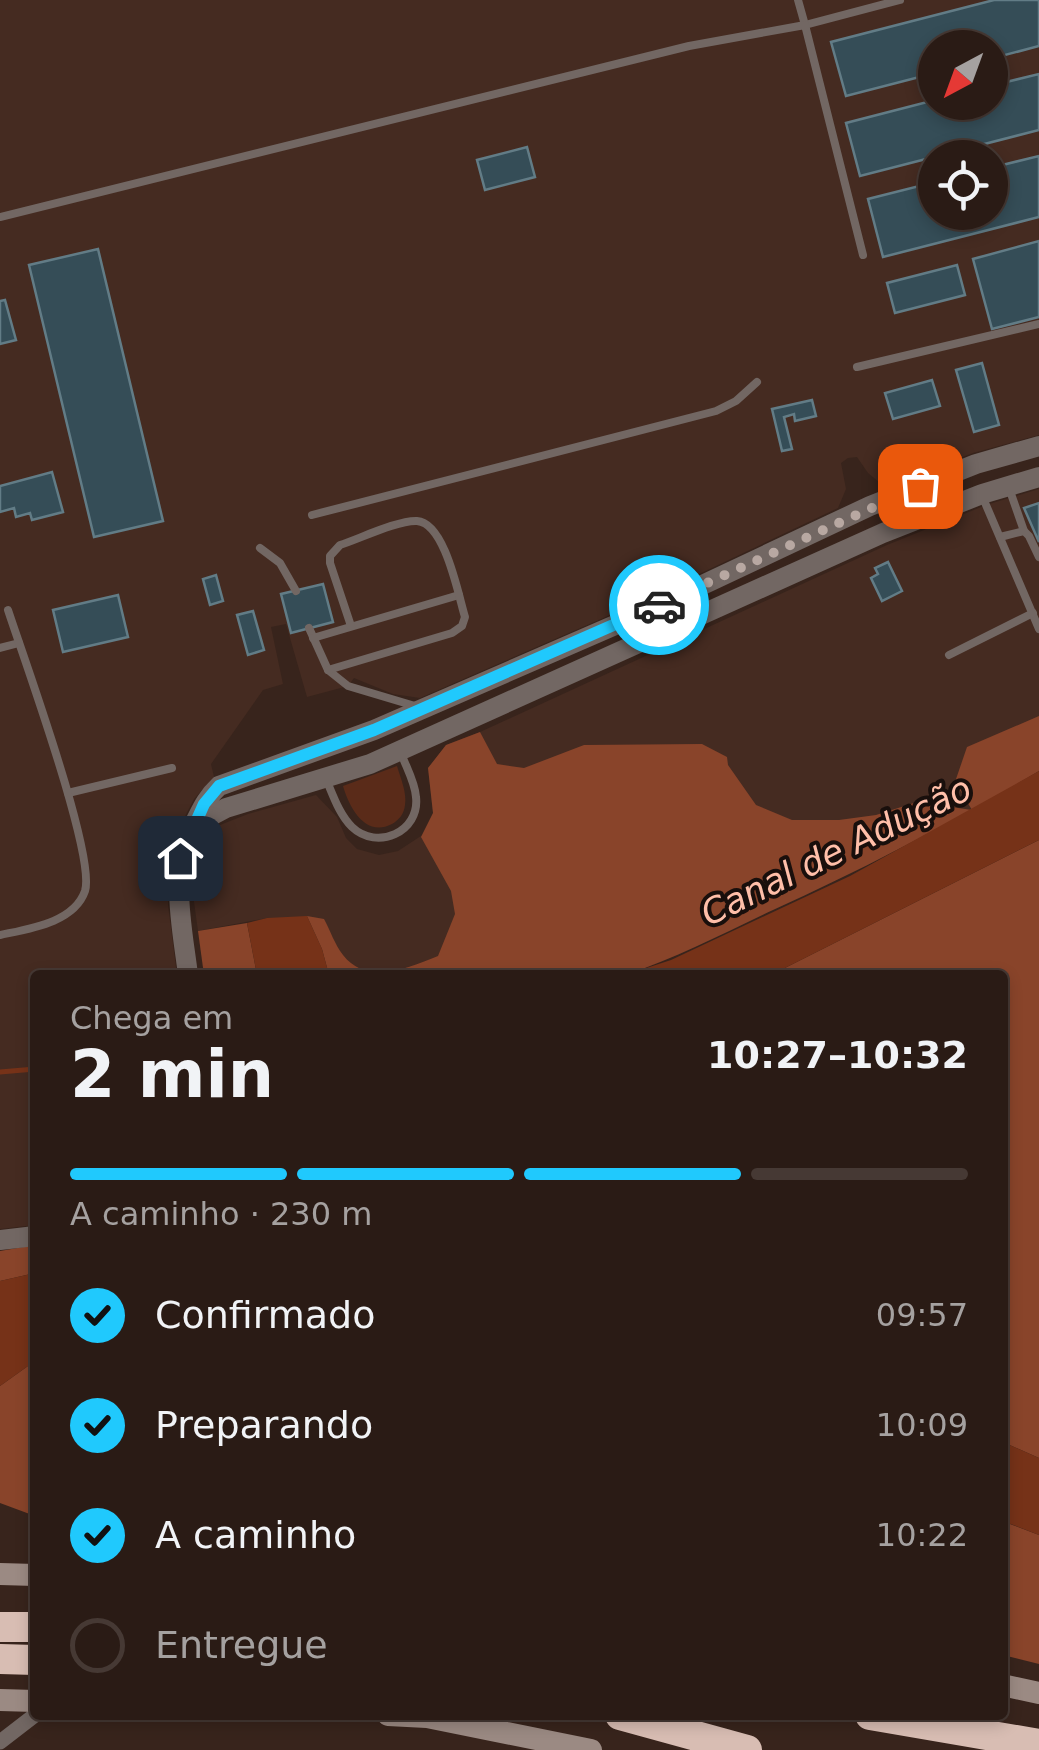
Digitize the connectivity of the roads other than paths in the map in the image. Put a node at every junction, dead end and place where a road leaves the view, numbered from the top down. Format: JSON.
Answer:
{"nodes":[{"id":1,"x":798,"y":0,"type":"edge"},
{"id":2,"x":900,"y":0,"type":"edge"},
{"id":3,"x":804,"y":25,"type":"junction"},
{"id":4,"x":0,"y":217,"type":"edge"},
{"id":5,"x":862,"y":254,"type":"dead end"},
{"id":6,"x":1039,"y":324,"type":"edge"},
{"id":7,"x":857,"y":367,"type":"dead end"},
{"id":8,"x":757,"y":382,"type":"dead end"},
{"id":9,"x":1039,"y":446,"type":"edge"},
{"id":10,"x":1039,"y":477,"type":"edge"},
{"id":11,"x":1009,"y":486,"type":"junction"},
{"id":12,"x":982,"y":494,"type":"junction"},
{"id":13,"x":870,"y":506,"type":"junction"},
{"id":14,"x":312,"y":515,"type":"dead end"},
{"id":15,"x":1024,"y":531,"type":"junction"},
{"id":16,"x":883,"y":533,"type":"junction"},
{"id":17,"x":1000,"y":537,"type":"junction"},
{"id":18,"x":260,"y":548,"type":"dead end"},
{"id":19,"x":1039,"y":558,"type":"edge"},
{"id":20,"x":296,"y":590,"type":"dead end"},
{"id":21,"x":459,"y":594,"type":"junction"},
{"id":22,"x":8,"y":610,"type":"dead end"},
{"id":23,"x":644,"y":612,"type":"junction"},
{"id":24,"x":1032,"y":613,"type":"junction"},
{"id":25,"x":351,"y":626,"type":"junction"},
{"id":26,"x":309,"y":628,"type":"dead end"},
{"id":27,"x":1039,"y":629,"type":"edge"},
{"id":28,"x":655,"y":636,"type":"junction"},
{"id":29,"x":313,"y":638,"type":"junction"},
{"id":30,"x":19,"y":643,"type":"junction"},
{"id":31,"x":0,"y":648,"type":"edge"},
{"id":32,"x":948,"y":655,"type":"dead end"},
{"id":33,"x":328,"y":670,"type":"junction"},
{"id":34,"x":433,"y":704,"type":"junction"},
{"id":35,"x":445,"y":731,"type":"junction"},
{"id":36,"x":400,"y":751,"type":"junction"},
{"id":37,"x":316,"y":752,"type":"junction"},
{"id":38,"x":172,"y":768,"type":"dead end"},
{"id":39,"x":326,"y":779,"type":"junction"},
{"id":40,"x":68,"y":793,"type":"junction"},
{"id":41,"x":194,"y":825,"type":"junction"},
{"id":42,"x":0,"y":935,"type":"edge"},
{"id":43,"x":187,"y":970,"type":"edge"},
{"id":44,"x":30,"y":1237,"type":"edge"},
{"id":45,"x":0,"y":1240,"type":"edge"},
{"id":46,"x":0,"y":1574,"type":"edge"},
{"id":47,"x":30,"y":1575,"type":"edge"},
{"id":48,"x":0,"y":1627,"type":"edge"},
{"id":49,"x":30,"y":1627,"type":"edge"},
{"id":50,"x":0,"y":1660,"type":"edge"},
{"id":51,"x":30,"y":1660,"type":"edge"},
{"id":52,"x":1008,"y":1686,"type":"edge"},
{"id":53,"x":1039,"y":1692,"type":"edge"},
{"id":54,"x":0,"y":1700,"type":"edge"},
{"id":55,"x":30,"y":1701,"type":"edge"},
{"id":56,"x":30,"y":1719,"type":"edge"},
{"id":57,"x":444,"y":1720,"type":"edge"},
{"id":58,"x":638,"y":1720,"type":"edge"},
{"id":59,"x":899,"y":1720,"type":"edge"},
{"id":60,"x":0,"y":1742,"type":"edge"},
{"id":61,"x":1039,"y":1744,"type":"edge"},
{"id":62,"x":590,"y":1750,"type":"edge"},
{"id":63,"x":748,"y":1750,"type":"edge"}],
"edges":[{"from":1,"to":3,"type":"lane"},
{"from":2,"to":3,"type":"lane"},
{"from":3,"to":4,"type":"lane"},
{"from":3,"to":5,"type":"lane"},
{"from":6,"to":7,"type":"lane"},
{"from":8,"to":14,"type":"lane"},
{"from":9,"to":13,"type":"street"},
{"from":10,"to":11,"type":"street"},
{"from":11,"to":12,"type":"street"},
{"from":11,"to":15,"type":"lane"},
{"from":12,"to":16,"type":"street"},
{"from":12,"to":17,"type":"lane"},
{"from":13,"to":16,"type":"street"},
{"from":13,"to":23,"type":"street"},
{"from":15,"to":17,"type":"lane"},
{"from":15,"to":19,"type":"lane"},
{"from":16,"to":28,"type":"street"},
{"from":17,"to":24,"type":"lane"},
{"from":18,"to":20,"type":"lane"},
{"from":21,"to":25,"type":"lane"},
{"from":21,"to":25,"type":"lane"},
{"from":21,"to":33,"type":"lane"},
{"from":22,"to":30,"type":"lane"},
{"from":23,"to":28,"type":"street"},
{"from":23,"to":34,"type":"street"},
{"from":24,"to":27,"type":"lane"},
{"from":24,"to":32,"type":"lane"},
{"from":25,"to":29,"type":"lane"},
{"from":26,"to":29,"type":"lane"},
{"from":28,"to":35,"type":"street"},
{"from":29,"to":33,"type":"lane"},
{"from":30,"to":31,"type":"lane"},
{"from":30,"to":40,"type":"lane"},
{"from":33,"to":34,"type":"lane"},
{"from":34,"to":35,"type":"street"},
{"from":34,"to":37,"type":"street"},
{"from":35,"to":36,"type":"street"},
{"from":36,"to":39,"type":"street"},
{"from":36,"to":39,"type":"lane"},
{"from":37,"to":39,"type":"street"},
{"from":37,"to":41,"type":"street"},
{"from":38,"to":40,"type":"lane"},
{"from":39,"to":41,"type":"street"},
{"from":40,"to":42,"type":"lane"},
{"from":41,"to":43,"type":"street"},
{"from":44,"to":45,"type":"street"},
{"from":46,"to":47,"type":"main road"},
{"from":48,"to":49,"type":"highway"},
{"from":50,"to":51,"type":"highway"},
{"from":52,"to":53,"type":"main road"},
{"from":54,"to":55,"type":"main road"},
{"from":56,"to":60,"type":"street"},
{"from":57,"to":62,"type":"main road"},
{"from":58,"to":63,"type":"highway"},
{"from":59,"to":61,"type":"highway"}]}
